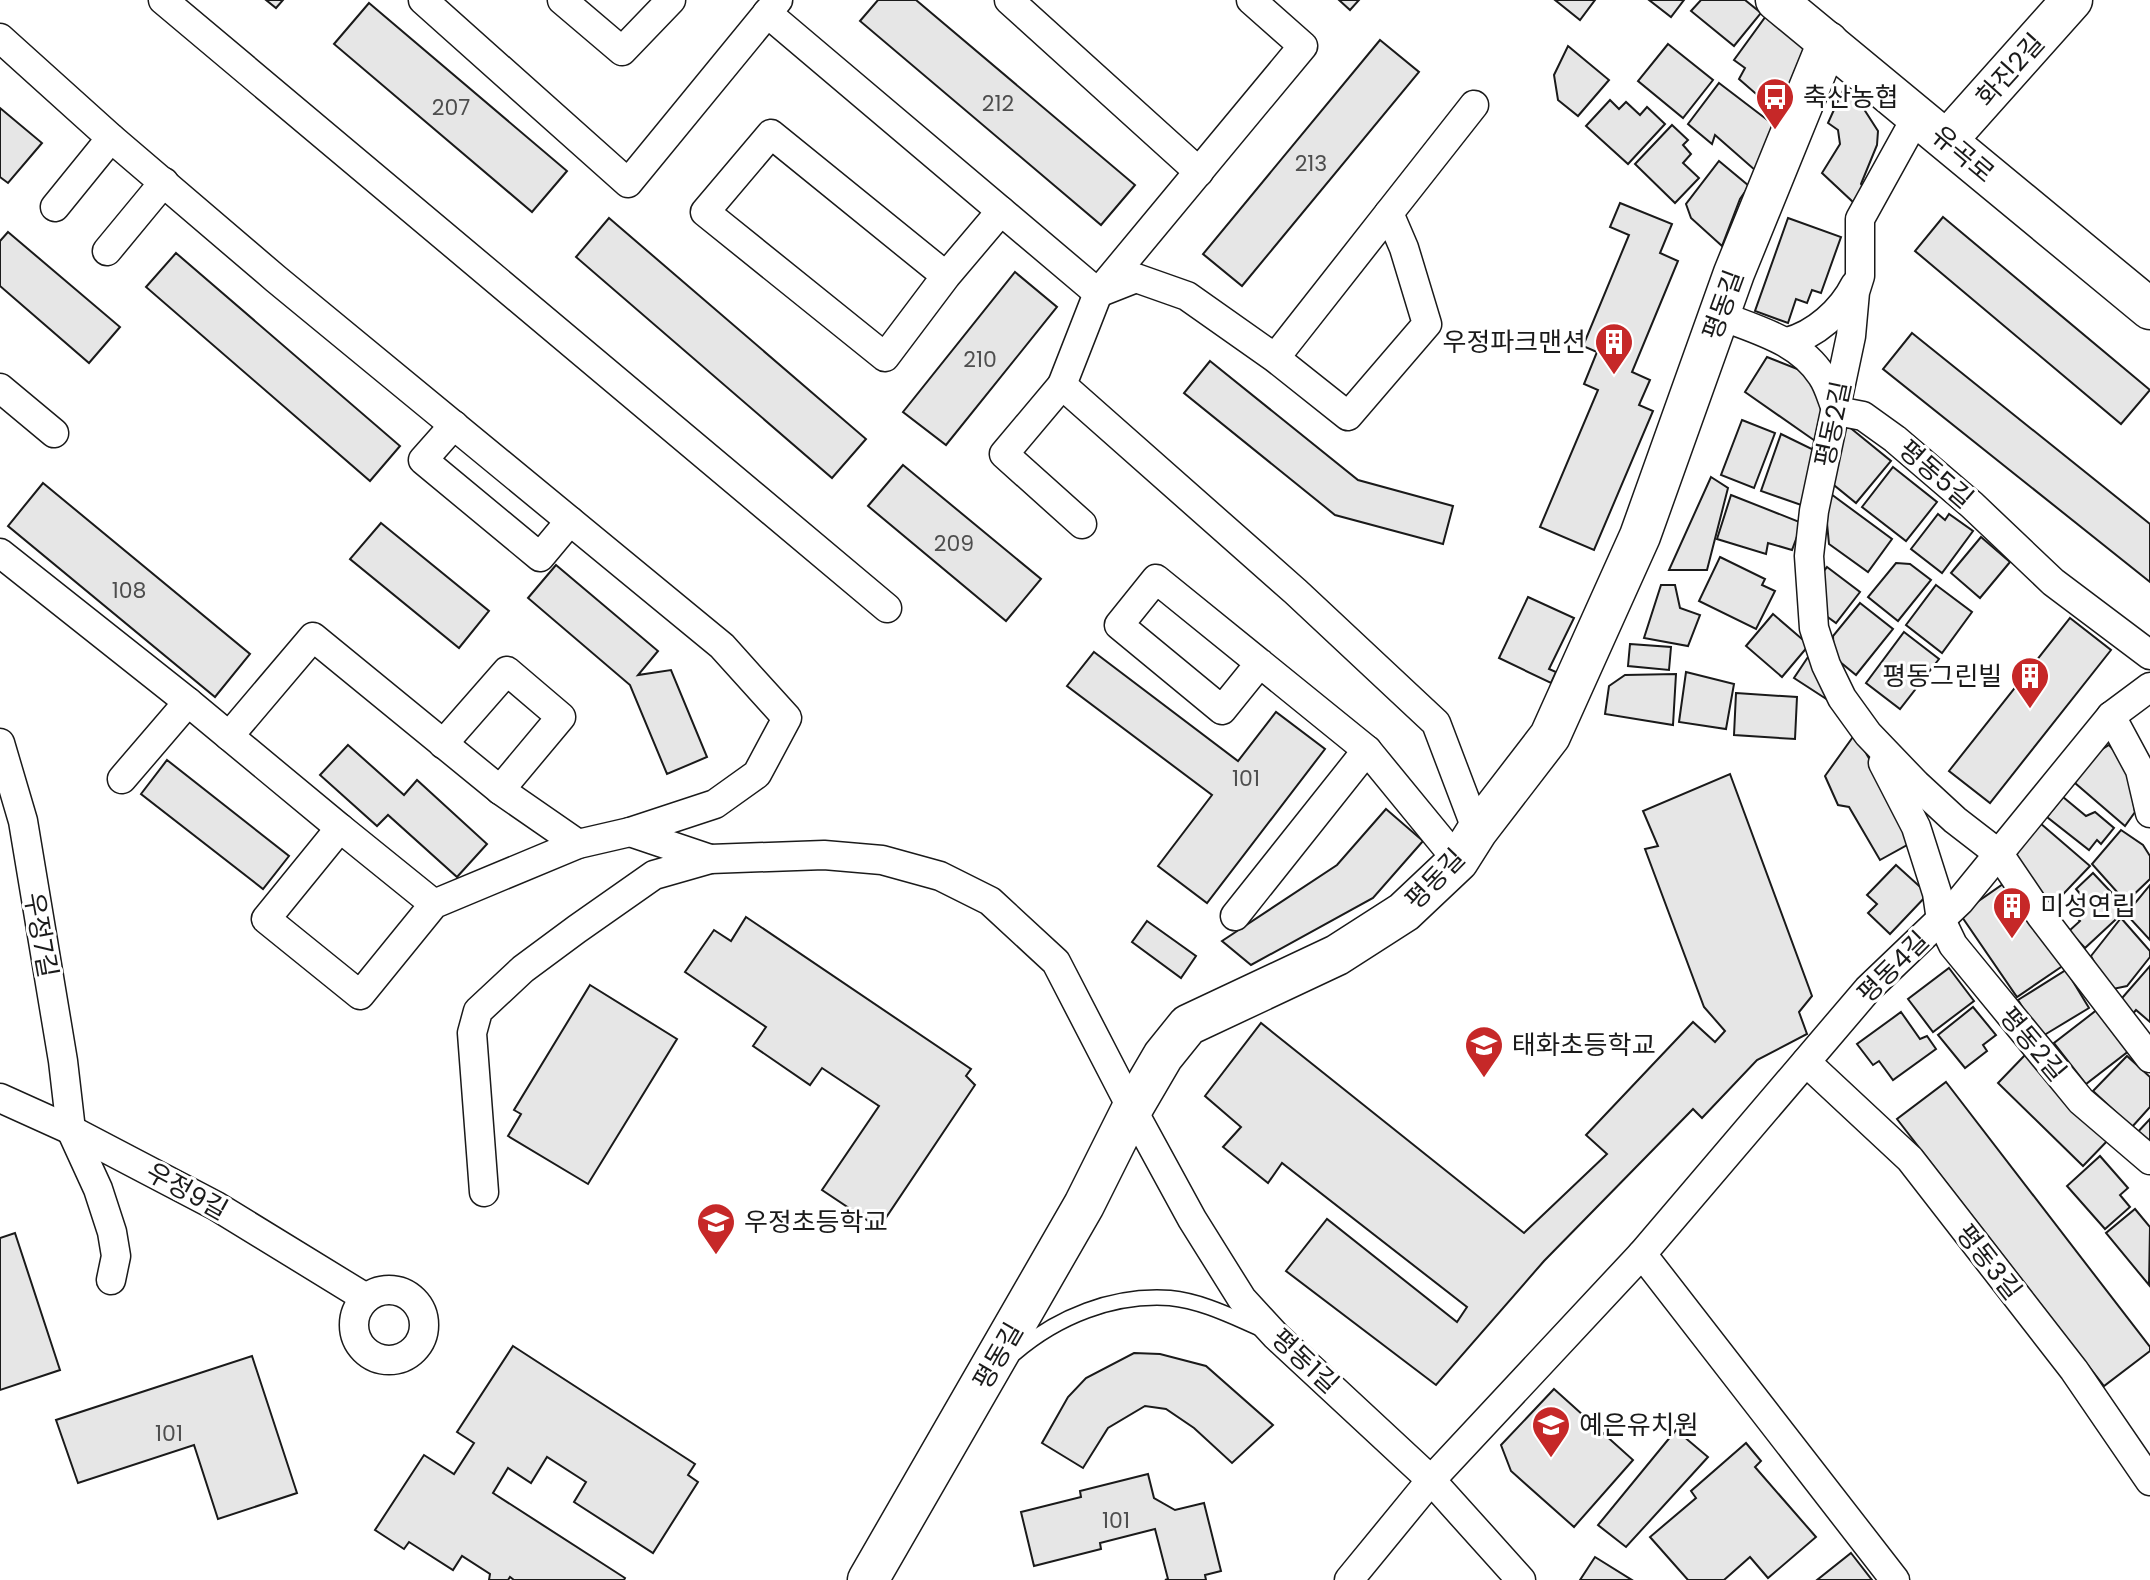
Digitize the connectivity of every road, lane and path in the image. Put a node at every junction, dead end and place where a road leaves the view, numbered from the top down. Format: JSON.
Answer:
{"nodes":[{"id":1,"x":163,"y":0,"type":"edge"},
{"id":2,"x":562,"y":0,"type":"edge"},
{"id":3,"x":671,"y":0,"type":"edge"},
{"id":4,"x":1009,"y":0,"type":"edge"},
{"id":5,"x":1251,"y":0,"type":"edge"},
{"id":6,"x":1776,"y":0,"type":"edge"},
{"id":7,"x":2072,"y":0,"type":"edge"},
{"id":8,"x":441,"y":5,"type":"edge"},
{"id":9,"x":773,"y":6,"type":"edge"},
{"id":10,"x":0,"y":38,"type":"edge"},
{"id":11,"x":1828,"y":42,"type":"junction"},
{"id":12,"x":1474,"y":105,"type":"dead end"},
{"id":13,"x":1932,"y":128,"type":"junction"},
{"id":14,"x":111,"y":138,"type":"junction"},
{"id":15,"x":1199,"y":172,"type":"junction"},
{"id":16,"x":164,"y":182,"type":"junction"},
{"id":17,"x":55,"y":207,"type":"dead end"},
{"id":18,"x":1001,"y":211,"type":"junction"},
{"id":19,"x":1389,"y":213,"type":"junction"},
{"id":20,"x":107,"y":251,"type":"dead end"},
{"id":21,"x":946,"y":276,"type":"junction"},
{"id":22,"x":1860,"y":276,"type":"junction"},
{"id":23,"x":1098,"y":293,"type":"junction"},
{"id":24,"x":2150,"y":309,"type":"edge"},
{"id":25,"x":1719,"y":315,"type":"junction"},
{"id":26,"x":1787,"y":342,"type":"junction"},
{"id":27,"x":1275,"y":358,"type":"junction"},
{"id":28,"x":1062,"y":385,"type":"junction"},
{"id":29,"x":0,"y":388,"type":"edge"},
{"id":30,"x":1837,"y":411,"type":"junction"},
{"id":31,"x":454,"y":425,"type":"junction"},
{"id":32,"x":54,"y":433,"type":"dead end"},
{"id":33,"x":570,"y":521,"type":"junction"},
{"id":34,"x":1082,"y":524,"type":"dead end"},
{"id":35,"x":0,"y":553,"type":"edge"},
{"id":36,"x":887,"y":608,"type":"dead end"},
{"id":37,"x":2150,"y":655,"type":"edge"},
{"id":38,"x":1260,"y":663,"type":"junction"},
{"id":39,"x":2150,"y":687,"type":"edge"},
{"id":40,"x":188,"y":702,"type":"junction"},
{"id":41,"x":2111,"y":716,"type":"junction"},
{"id":42,"x":1868,"y":734,"type":"junction"},
{"id":43,"x":229,"y":736,"type":"junction"},
{"id":44,"x":0,"y":743,"type":"edge"},
{"id":45,"x":443,"y":744,"type":"junction"},
{"id":46,"x":1367,"y":750,"type":"junction"},
{"id":47,"x":122,"y":779,"type":"dead end"},
{"id":48,"x":500,"y":790,"type":"junction"},
{"id":49,"x":2150,"y":813,"type":"edge"},
{"id":50,"x":340,"y":828,"type":"junction"},
{"id":51,"x":630,"y":832,"type":"junction"},
{"id":52,"x":12,"y":834,"type":"edge"},
{"id":53,"x":578,"y":844,"type":"junction"},
{"id":54,"x":1468,"y":846,"type":"junction"},
{"id":55,"x":1999,"y":854,"type":"junction"},
{"id":56,"x":710,"y":859,"type":"junction"},
{"id":57,"x":434,"y":904,"type":"junction"},
{"id":58,"x":1235,"y":916,"type":"dead end"},
{"id":59,"x":1941,"y":920,"type":"junction"},
{"id":60,"x":2150,"y":1058,"type":"edge"},
{"id":61,"x":1806,"y":1062,"type":"junction"},
{"id":62,"x":0,"y":1098,"type":"edge"},
{"id":63,"x":1132,"y":1109,"type":"junction"},
{"id":64,"x":71,"y":1130,"type":"junction"},
{"id":65,"x":2150,"y":1160,"type":"edge"},
{"id":66,"x":484,"y":1192,"type":"dead end"},
{"id":67,"x":1642,"y":1254,"type":"junction"},
{"id":68,"x":111,"y":1280,"type":"dead end"},
{"id":69,"x":366,"y":1298,"type":"dead end"},
{"id":70,"x":1276,"y":1336,"type":"junction"},
{"id":71,"x":984,"y":1380,"type":"junction"},
{"id":72,"x":1431,"y":1480,"type":"junction"},
{"id":73,"x":2150,"y":1481,"type":"edge"},
{"id":74,"x":868,"y":1580,"type":"edge"},
{"id":75,"x":1349,"y":1580,"type":"edge"},
{"id":76,"x":1521,"y":1580,"type":"edge"},
{"id":77,"x":1895,"y":1580,"type":"edge"}],
"edges":[{"from":1,"to":36,"type":"street"},
{"from":2,"to":3,"type":"street"},
{"from":4,"to":15,"type":"street"},
{"from":5,"to":15,"type":"street"},
{"from":6,"to":11,"type":"street","name":"유곡로"},
{"from":7,"to":13,"type":"street","name":"화진2길"},
{"from":8,"to":9,"type":"street"},
{"from":9,"to":18,"type":"street"},
{"from":10,"to":14,"type":"street"},
{"from":11,"to":13,"type":"street","name":"유곡로"},
{"from":11,"to":25,"type":"street","name":"평동길"},
{"from":12,"to":19,"type":"street"},
{"from":13,"to":22,"type":"street","name":"평동2길"},
{"from":13,"to":24,"type":"street","name":"유곡로"},
{"from":14,"to":16,"type":"street"},
{"from":14,"to":17,"type":"street"},
{"from":15,"to":23,"type":"street"},
{"from":16,"to":20,"type":"street"},
{"from":16,"to":31,"type":"street"},
{"from":18,"to":21,"type":"street"},
{"from":18,"to":23,"type":"street"},
{"from":19,"to":27,"type":"street"},
{"from":19,"to":27,"type":"street"},
{"from":21,"to":21,"type":"street"},
{"from":22,"to":26,"type":"street"},
{"from":22,"to":30,"type":"street","name":"평동2길"},
{"from":23,"to":27,"type":"street"},
{"from":23,"to":28,"type":"street"},
{"from":25,"to":26,"type":"street"},
{"from":25,"to":54,"type":"street","name":"평동길"},
{"from":26,"to":30,"type":"street"},
{"from":28,"to":34,"type":"street"},
{"from":28,"to":54,"type":"street"},
{"from":29,"to":32,"type":"street"},
{"from":30,"to":37,"type":"street","name":"평동5길"},
{"from":30,"to":42,"type":"street","name":"평동2길"},
{"from":31,"to":33,"type":"street"},
{"from":31,"to":33,"type":"street"},
{"from":33,"to":51,"type":"street"},
{"from":35,"to":40,"type":"street"},
{"from":38,"to":38,"type":"street"},
{"from":38,"to":46,"type":"street"},
{"from":39,"to":41,"type":"street","name":"평동4길"},
{"from":40,"to":43,"type":"street"},
{"from":40,"to":47,"type":"street"},
{"from":41,"to":49,"type":"street"},
{"from":41,"to":55,"type":"street","name":"평동4길"},
{"from":42,"to":55,"type":"street","name":"평동2길"},
{"from":42,"to":59,"type":"street","name":"평동2길"},
{"from":43,"to":45,"type":"street"},
{"from":43,"to":50,"type":"street"},
{"from":44,"to":52,"type":"street","name":"우정7길"},
{"from":45,"to":48,"type":"street"},
{"from":45,"to":48,"type":"street"},
{"from":46,"to":54,"type":"street"},
{"from":46,"to":58,"type":"street"},
{"from":48,"to":53,"type":"street"},
{"from":50,"to":57,"type":"street"},
{"from":50,"to":57,"type":"street"},
{"from":51,"to":53,"type":"street"},
{"from":51,"to":56,"type":"street"},
{"from":52,"to":64,"type":"street","name":"우정7길"},
{"from":53,"to":57,"type":"street"},
{"from":54,"to":63,"type":"street","name":"평동길"},
{"from":55,"to":59,"type":"street","name":"평동4길"},
{"from":55,"to":60,"type":"street","name":"평동2길"},
{"from":56,"to":63,"type":"street","name":"평동1길"},
{"from":56,"to":66,"type":"street"},
{"from":59,"to":61,"type":"street","name":"평동4길"},
{"from":59,"to":65,"type":"street","name":"평동2길"},
{"from":61,"to":67,"type":"street","name":"평동4길"},
{"from":61,"to":73,"type":"street","name":"평동3길"},
{"from":62,"to":64,"type":"street","name":"우정9길"},
{"from":63,"to":70,"type":"street","name":"평동1길"},
{"from":63,"to":71,"type":"street","name":"평동길"},
{"from":64,"to":68,"type":"street","name":"우정7길"},
{"from":64,"to":69,"type":"street","name":"우정9길"},
{"from":67,"to":72,"type":"street","name":"평동4길"},
{"from":67,"to":77,"type":"street"},
{"from":70,"to":71,"type":"lane"},
{"from":70,"to":72,"type":"street","name":"평동1길"},
{"from":71,"to":74,"type":"street","name":"평동길"},
{"from":72,"to":75,"type":"street","name":"평동4길"},
{"from":72,"to":76,"type":"street","name":"평동1길"}]}
